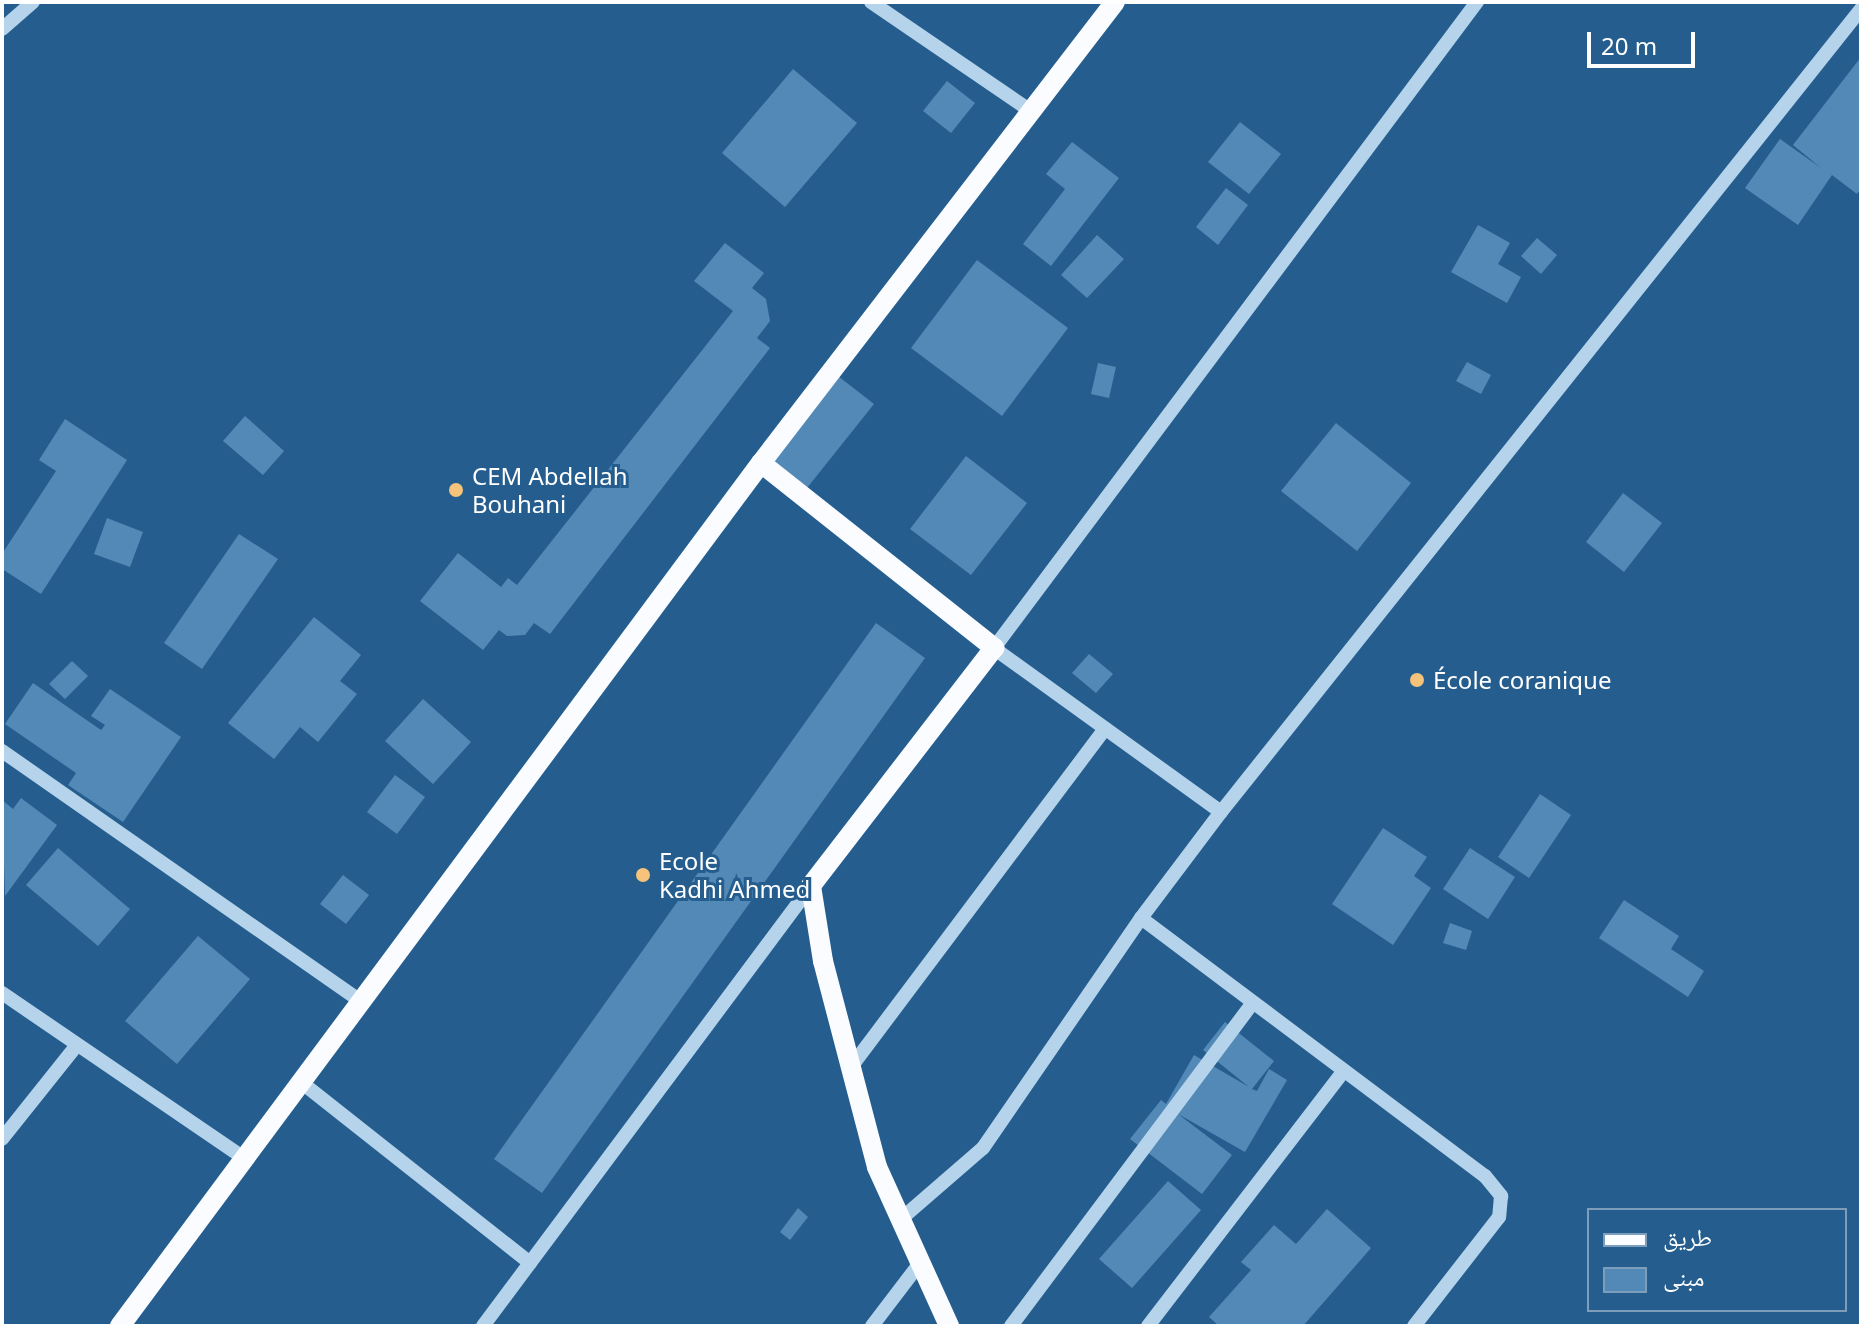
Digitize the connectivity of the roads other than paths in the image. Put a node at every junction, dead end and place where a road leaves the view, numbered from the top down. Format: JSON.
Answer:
{"nodes":[{"id":1,"x":33,"y":2,"type":"edge"},
{"id":2,"x":871,"y":2,"type":"edge"},
{"id":3,"x":1115,"y":2,"type":"edge"},
{"id":4,"x":1477,"y":2,"type":"edge"},
{"id":5,"x":1861,"y":9,"type":"edge"},
{"id":6,"x":2,"y":29,"type":"edge"},
{"id":7,"x":1031,"y":111,"type":"junction"},
{"id":8,"x":761,"y":463,"type":"junction"},
{"id":9,"x":994,"y":648,"type":"junction"},
{"id":10,"x":1105,"y":729,"type":"junction"},
{"id":11,"x":2,"y":751,"type":"edge"},
{"id":12,"x":1221,"y":812,"type":"junction"},
{"id":13,"x":811,"y":886,"type":"junction"},
{"id":14,"x":1141,"y":918,"type":"junction"},
{"id":15,"x":2,"y":993,"type":"edge"},
{"id":16,"x":361,"y":1001,"type":"junction"},
{"id":17,"x":1251,"y":1005,"type":"junction"},
{"id":18,"x":77,"y":1045,"type":"junction"},
{"id":19,"x":851,"y":1067,"type":"junction"},
{"id":20,"x":1343,"y":1072,"type":"junction"},
{"id":21,"x":301,"y":1082,"type":"junction"},
{"id":22,"x":2,"y":1139,"type":"edge"},
{"id":23,"x":244,"y":1158,"type":"junction"},
{"id":24,"x":901,"y":1219,"type":"junction"},
{"id":25,"x":530,"y":1263,"type":"junction"},
{"id":26,"x":920,"y":1263,"type":"junction"},
{"id":27,"x":120,"y":1326,"type":"edge"},
{"id":28,"x":483,"y":1326,"type":"edge"},
{"id":29,"x":872,"y":1326,"type":"edge"},
{"id":30,"x":949,"y":1326,"type":"edge"},
{"id":31,"x":1011,"y":1326,"type":"edge"},
{"id":32,"x":1148,"y":1326,"type":"edge"},
{"id":33,"x":1414,"y":1326,"type":"edge"}],
"edges":[{"from":1,"to":6,"type":"street"},
{"from":2,"to":7,"type":"street"},
{"from":3,"to":7,"type":"main road"},
{"from":4,"to":9,"type":"street"},
{"from":5,"to":12,"type":"street"},
{"from":7,"to":8,"type":"main road"},
{"from":8,"to":9,"type":"main road"},
{"from":8,"to":16,"type":"main road"},
{"from":9,"to":10,"type":"street"},
{"from":9,"to":13,"type":"main road"},
{"from":10,"to":12,"type":"street"},
{"from":10,"to":19,"type":"street"},
{"from":11,"to":16,"type":"street"},
{"from":12,"to":14,"type":"street"},
{"from":13,"to":19,"type":"main road"},
{"from":13,"to":25,"type":"street"},
{"from":14,"to":17,"type":"street"},
{"from":14,"to":24,"type":"street"},
{"from":15,"to":18,"type":"street"},
{"from":16,"to":21,"type":"main road"},
{"from":17,"to":20,"type":"street"},
{"from":17,"to":31,"type":"street"},
{"from":18,"to":22,"type":"street"},
{"from":18,"to":23,"type":"street"},
{"from":19,"to":24,"type":"main road"},
{"from":20,"to":32,"type":"street"},
{"from":20,"to":33,"type":"street"},
{"from":21,"to":23,"type":"main road"},
{"from":21,"to":25,"type":"street"},
{"from":23,"to":27,"type":"main road"},
{"from":24,"to":26,"type":"main road"},
{"from":25,"to":28,"type":"street"},
{"from":26,"to":29,"type":"street"},
{"from":26,"to":30,"type":"main road"}]}
